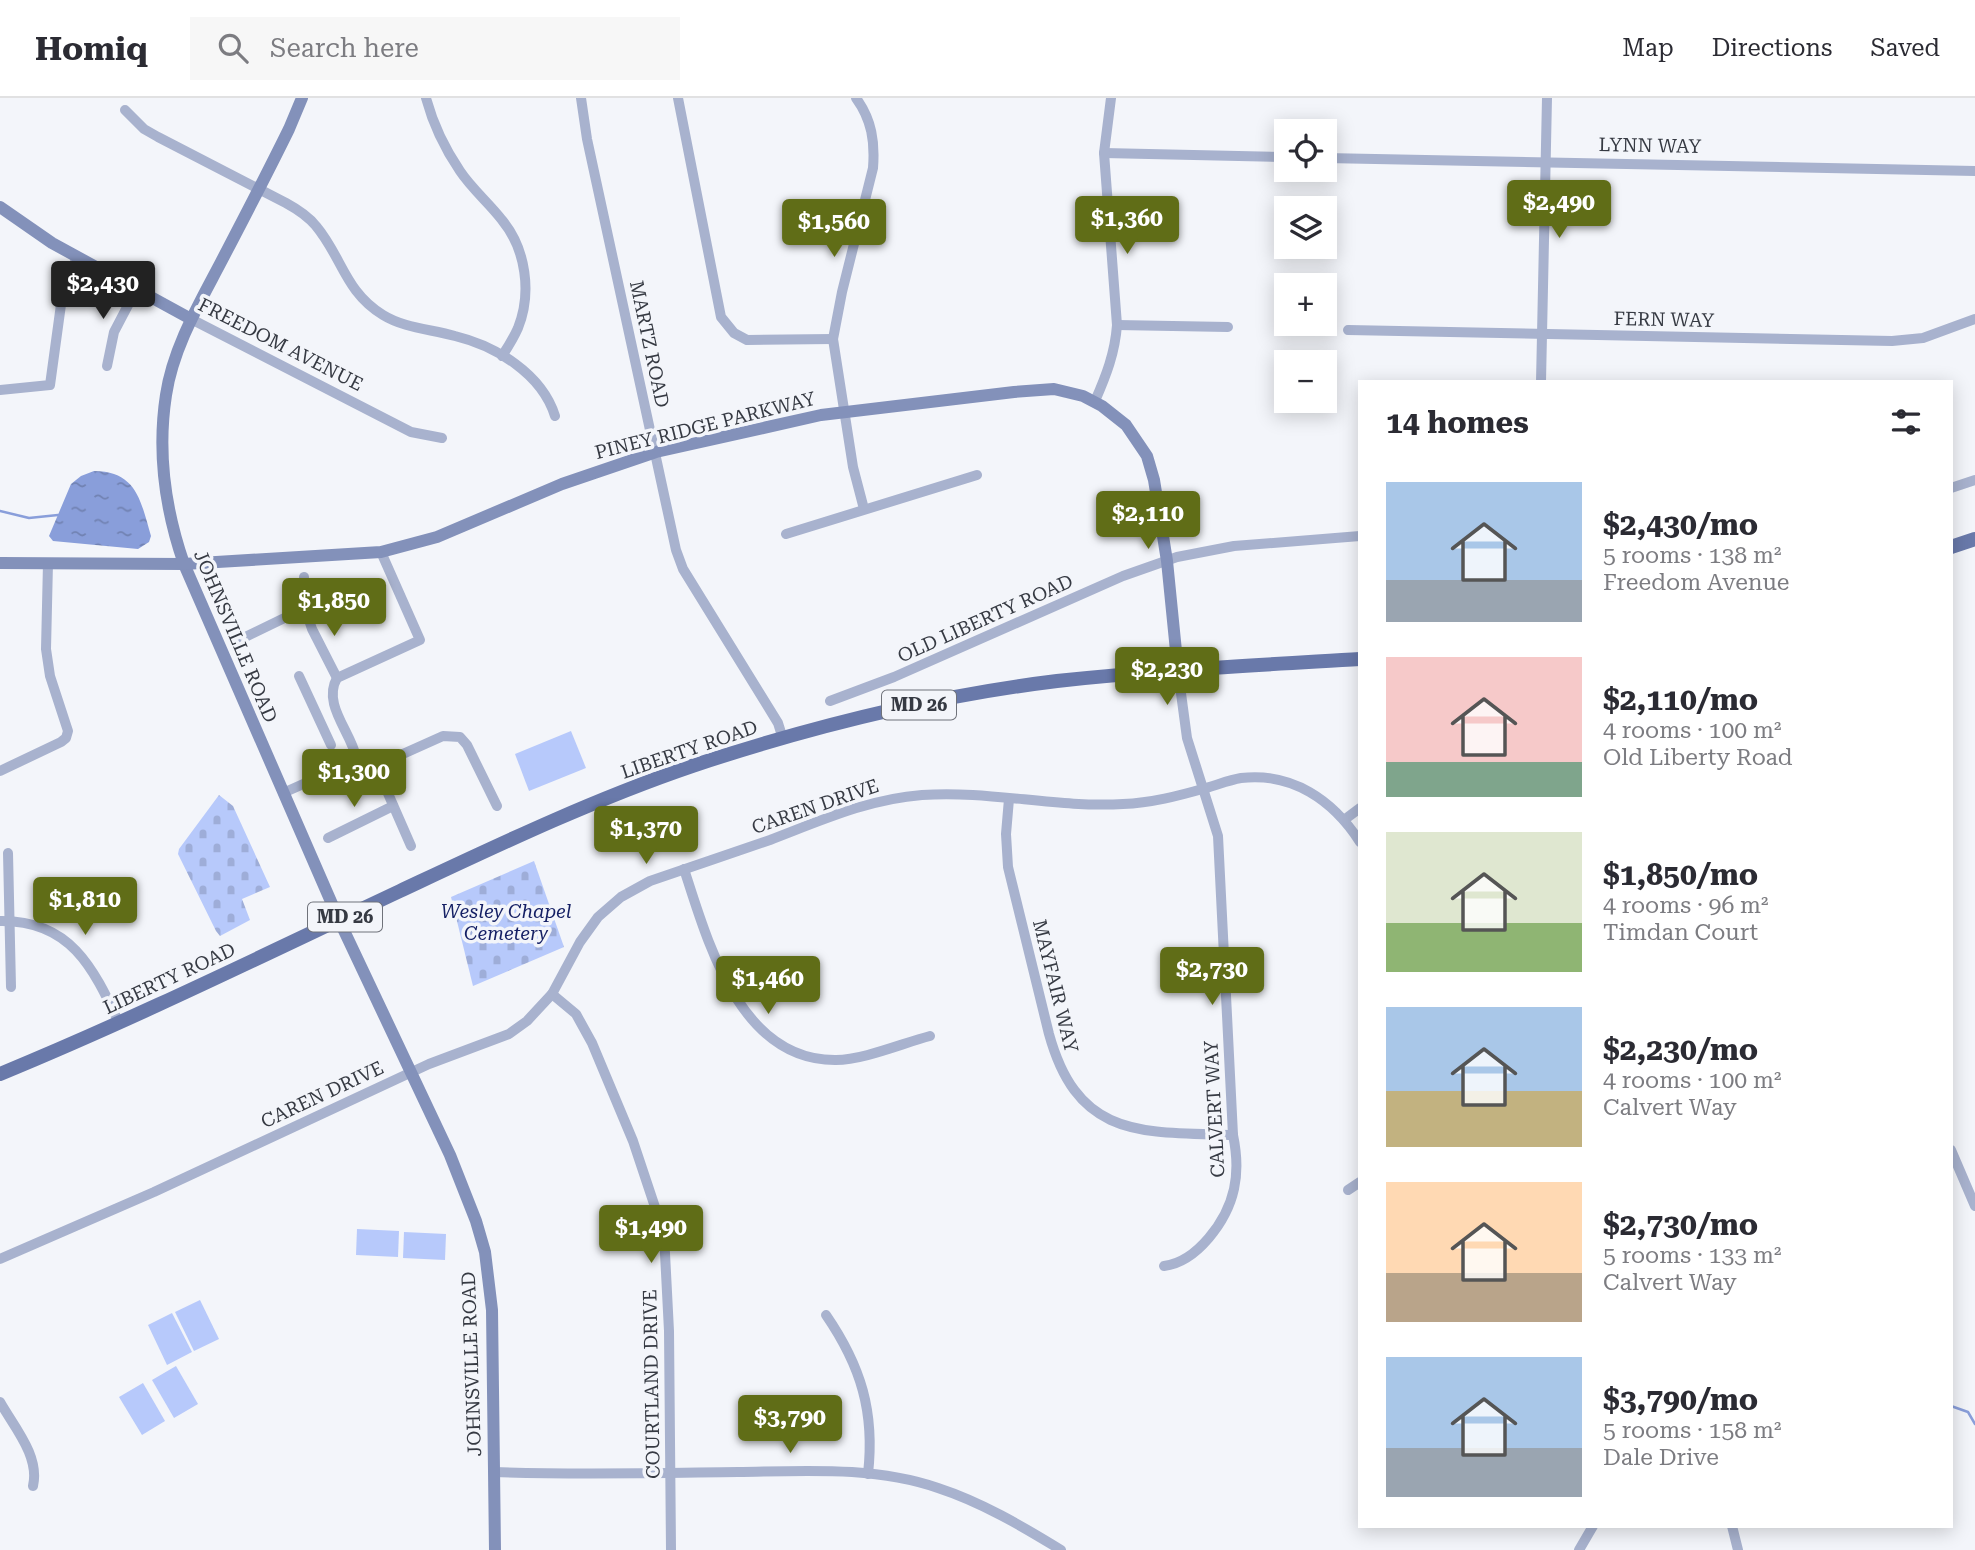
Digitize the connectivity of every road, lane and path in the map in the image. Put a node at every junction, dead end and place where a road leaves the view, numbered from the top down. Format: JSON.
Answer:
{"nodes":[{"id":1,"x":302,"y":98,"type":"edge"},
{"id":2,"x":426,"y":98,"type":"edge"},
{"id":3,"x":580,"y":98,"type":"edge"},
{"id":4,"x":678,"y":98,"type":"edge"},
{"id":5,"x":856,"y":98,"type":"edge"},
{"id":6,"x":1111,"y":98,"type":"edge"},
{"id":7,"x":1547,"y":98,"type":"edge"},
{"id":8,"x":125,"y":110,"type":"dead end"},
{"id":9,"x":1104,"y":153,"type":"junction"},
{"id":10,"x":1274,"y":157,"type":"edge"},
{"id":11,"x":1337,"y":158,"type":"edge"},
{"id":12,"x":1545,"y":161,"type":"junction"},
{"id":13,"x":1975,"y":170,"type":"edge"},
{"id":14,"x":259,"y":189,"type":"junction"},
{"id":15,"x":0,"y":207,"type":"edge"},
{"id":16,"x":77,"y":257,"type":"junction"},
{"id":17,"x":136,"y":290,"type":"junction"},
{"id":18,"x":1975,"y":318,"type":"edge"},
{"id":19,"x":191,"y":319,"type":"junction"},
{"id":20,"x":1117,"y":325,"type":"junction"},
{"id":21,"x":1228,"y":327,"type":"dead end"},
{"id":22,"x":1348,"y":330,"type":"dead end"},
{"id":23,"x":1542,"y":333,"type":"junction"},
{"id":24,"x":833,"y":339,"type":"junction"},
{"id":25,"x":502,"y":356,"type":"junction"},
{"id":26,"x":107,"y":366,"type":"dead end"},
{"id":27,"x":1541,"y":380,"type":"edge"},
{"id":28,"x":0,"y":390,"type":"edge"},
{"id":29,"x":1095,"y":401,"type":"junction"},
{"id":30,"x":844,"y":412,"type":"junction"},
{"id":31,"x":555,"y":416,"type":"dead end"},
{"id":32,"x":442,"y":438,"type":"dead end"},
{"id":33,"x":656,"y":452,"type":"junction"},
{"id":34,"x":977,"y":475,"type":"dead end"},
{"id":35,"x":1975,"y":480,"type":"edge"},
{"id":36,"x":1953,"y":487,"type":"edge"},
{"id":37,"x":864,"y":509,"type":"junction"},
{"id":38,"x":786,"y":534,"type":"dead end"},
{"id":39,"x":1358,"y":536,"type":"edge"},
{"id":40,"x":1975,"y":539,"type":"edge"},
{"id":41,"x":1953,"y":546,"type":"edge"},
{"id":42,"x":381,"y":552,"type":"junction"},
{"id":43,"x":1167,"y":561,"type":"junction"},
{"id":44,"x":0,"y":563,"type":"edge"},
{"id":45,"x":48,"y":563,"type":"junction"},
{"id":46,"x":184,"y":564,"type":"junction"},
{"id":47,"x":304,"y":577,"type":"dead end"},
{"id":48,"x":305,"y":608,"type":"junction"},
{"id":49,"x":237,"y":641,"type":"dead end"},
{"id":50,"x":1358,"y":659,"type":"edge"},
{"id":51,"x":1178,"y":671,"type":"junction"},
{"id":52,"x":299,"y":676,"type":"dead end"},
{"id":53,"x":337,"y":678,"type":"junction"},
{"id":54,"x":830,"y":701,"type":"dead end"},
{"id":55,"x":335,"y":706,"type":"junction"},
{"id":56,"x":317,"y":714,"type":"junction"},
{"id":57,"x":783,"y":739,"type":"junction"},
{"id":58,"x":331,"y":745,"type":"dead end"},
{"id":59,"x":356,"y":757,"type":"junction"},
{"id":60,"x":376,"y":766,"type":"junction"},
{"id":61,"x":0,"y":771,"type":"edge"},
{"id":62,"x":1204,"y":789,"type":"junction"},
{"id":63,"x":282,"y":793,"type":"junction"},
{"id":64,"x":1009,"y":799,"type":"junction"},
{"id":65,"x":393,"y":806,"type":"junction"},
{"id":66,"x":497,"y":806,"type":"dead end"},
{"id":67,"x":1358,"y":810,"type":"edge"},
{"id":68,"x":1344,"y":820,"type":"junction"},
{"id":69,"x":328,"y":838,"type":"dead end"},
{"id":70,"x":1358,"y":839,"type":"edge"},
{"id":71,"x":411,"y":846,"type":"dead end"},
{"id":72,"x":8,"y":853,"type":"dead end"},
{"id":73,"x":684,"y":869,"type":"junction"},
{"id":74,"x":339,"y":920,"type":"junction"},
{"id":75,"x":5,"y":921,"type":"edge"},
{"id":76,"x":10,"y":987,"type":"dead end"},
{"id":77,"x":552,"y":994,"type":"junction"},
{"id":78,"x":119,"y":1023,"type":"junction"},
{"id":79,"x":930,"y":1036,"type":"dead end"},
{"id":80,"x":412,"y":1072,"type":"junction"},
{"id":81,"x":0,"y":1074,"type":"edge"},
{"id":82,"x":1233,"y":1135,"type":"junction"},
{"id":83,"x":1953,"y":1155,"type":"edge"},
{"id":84,"x":1358,"y":1183,"type":"edge"},
{"id":85,"x":1348,"y":1190,"type":"dead end"},
{"id":86,"x":1975,"y":1206,"type":"edge"},
{"id":87,"x":0,"y":1259,"type":"edge"},
{"id":88,"x":1164,"y":1266,"type":"dead end"},
{"id":89,"x":826,"y":1315,"type":"dead end"},
{"id":90,"x":0,"y":1402,"type":"edge"},
{"id":91,"x":670,"y":1471,"type":"junction"},
{"id":92,"x":494,"y":1472,"type":"junction"},
{"id":93,"x":868,"y":1474,"type":"junction"},
{"id":94,"x":33,"y":1486,"type":"dead end"},
{"id":95,"x":1592,"y":1528,"type":"edge"},
{"id":96,"x":1732,"y":1528,"type":"edge"},
{"id":97,"x":495,"y":1550,"type":"edge"},
{"id":98,"x":671,"y":1550,"type":"edge"},
{"id":99,"x":1061,"y":1550,"type":"edge"},
{"id":100,"x":1579,"y":1550,"type":"edge"},
{"id":101,"x":1738,"y":1550,"type":"edge"}],
"edges":[{"from":1,"to":14,"type":"street","name":"JOHNSVILLE ROAD"},
{"from":2,"to":25,"type":"street"},
{"from":3,"to":33,"type":"street","name":"MARTZ ROAD"},
{"from":4,"to":24,"type":"street"},
{"from":5,"to":24,"type":"street"},
{"from":6,"to":9,"type":"street"},
{"from":7,"to":12,"type":"street"},
{"from":8,"to":14,"type":"street"},
{"from":9,"to":10,"type":"street"},
{"from":9,"to":20,"type":"street"},
{"from":11,"to":12,"type":"street","name":"LYNN WAY"},
{"from":12,"to":13,"type":"street","name":"LYNN WAY"},
{"from":12,"to":23,"type":"street"},
{"from":14,"to":19,"type":"street","name":"JOHNSVILLE ROAD"},
{"from":14,"to":25,"type":"street"},
{"from":15,"to":16,"type":"street","name":"FREEDOM AVENUE"},
{"from":16,"to":17,"type":"street","name":"FREEDOM AVENUE"},
{"from":16,"to":28,"type":"street"},
{"from":17,"to":19,"type":"street","name":"FREEDOM AVENUE"},
{"from":17,"to":26,"type":"street"},
{"from":18,"to":23,"type":"street","name":"FERN WAY"},
{"from":19,"to":32,"type":"street","name":"FREEDOM AVENUE"},
{"from":19,"to":46,"type":"street","name":"JOHNSVILLE ROAD"},
{"from":20,"to":21,"type":"street"},
{"from":20,"to":29,"type":"street"},
{"from":22,"to":23,"type":"street","name":"FERN WAY"},
{"from":23,"to":27,"type":"street"},
{"from":24,"to":30,"type":"street"},
{"from":25,"to":31,"type":"street"},
{"from":29,"to":30,"type":"street","name":"PINEY RIDGE PARKWAY"},
{"from":29,"to":43,"type":"street","name":"PINEY RIDGE PARKWAY"},
{"from":30,"to":33,"type":"street","name":"PINEY RIDGE PARKWAY"},
{"from":30,"to":37,"type":"street"},
{"from":33,"to":42,"type":"street","name":"PINEY RIDGE PARKWAY"},
{"from":33,"to":57,"type":"street","name":"MARTZ ROAD"},
{"from":34,"to":37,"type":"street"},
{"from":35,"to":36,"type":"street"},
{"from":37,"to":38,"type":"street"},
{"from":39,"to":43,"type":"street","name":"OLD LIBERTY ROAD"},
{"from":40,"to":41,"type":"main road"},
{"from":42,"to":46,"type":"street","name":"PINEY RIDGE PARKWAY"},
{"from":42,"to":53,"type":"street"},
{"from":43,"to":51,"type":"street","name":"PINEY RIDGE PARKWAY"},
{"from":43,"to":54,"type":"street","name":"OLD LIBERTY ROAD"},
{"from":44,"to":45,"type":"street","name":"PINEY RIDGE PARKWAY"},
{"from":45,"to":46,"type":"street","name":"PINEY RIDGE PARKWAY"},
{"from":45,"to":61,"type":"street"},
{"from":46,"to":63,"type":"street","name":"JOHNSVILLE ROAD"},
{"from":47,"to":48,"type":"street"},
{"from":48,"to":49,"type":"street"},
{"from":48,"to":53,"type":"street"},
{"from":50,"to":51,"type":"main road","name":"LIBERTY ROAD","number":"MD 26"},
{"from":51,"to":57,"type":"main road","name":"LIBERTY ROAD","number":"MD 26"},
{"from":51,"to":62,"type":"street","name":"CALVERT WAY"},
{"from":52,"to":56,"type":"street"},
{"from":53,"to":55,"type":"street"},
{"from":55,"to":56,"type":"street"},
{"from":55,"to":59,"type":"street"},
{"from":56,"to":58,"type":"street"},
{"from":57,"to":74,"type":"main road","name":"LIBERTY ROAD","number":"MD 26"},
{"from":59,"to":60,"type":"street"},
{"from":59,"to":63,"type":"street"},
{"from":60,"to":65,"type":"street"},
{"from":60,"to":66,"type":"street"},
{"from":62,"to":64,"type":"street","name":"CAREN DRIVE"},
{"from":62,"to":68,"type":"street","name":"CAREN DRIVE"},
{"from":62,"to":82,"type":"street","name":"CALVERT WAY"},
{"from":63,"to":74,"type":"street","name":"JOHNSVILLE ROAD"},
{"from":64,"to":73,"type":"street","name":"CAREN DRIVE"},
{"from":64,"to":82,"type":"street","name":"MAYFAIR WAY"},
{"from":65,"to":69,"type":"street"},
{"from":65,"to":71,"type":"street"},
{"from":67,"to":68,"type":"street"},
{"from":68,"to":70,"type":"street","name":"CAREN DRIVE"},
{"from":72,"to":75,"type":"street"},
{"from":73,"to":77,"type":"street","name":"CAREN DRIVE"},
{"from":73,"to":79,"type":"street"},
{"from":74,"to":78,"type":"main road","name":"LIBERTY ROAD","number":"MD 26"},
{"from":74,"to":80,"type":"street","name":"JOHNSVILLE ROAD"},
{"from":75,"to":76,"type":"street"},
{"from":75,"to":78,"type":"street"},
{"from":77,"to":80,"type":"street","name":"CAREN DRIVE"},
{"from":77,"to":91,"type":"street","name":"COURTLAND DRIVE"},
{"from":78,"to":81,"type":"main road","name":"LIBERTY ROAD","number":"MD 26"},
{"from":80,"to":87,"type":"street","name":"CAREN DRIVE"},
{"from":80,"to":92,"type":"street","name":"JOHNSVILLE ROAD"},
{"from":82,"to":88,"type":"street","name":"CALVERT WAY"},
{"from":83,"to":86,"type":"street"},
{"from":84,"to":85,"type":"street"},
{"from":89,"to":93,"type":"street"},
{"from":90,"to":94,"type":"street"},
{"from":91,"to":92,"type":"street"},
{"from":91,"to":93,"type":"street"},
{"from":91,"to":98,"type":"street","name":"COURTLAND DRIVE"},
{"from":92,"to":97,"type":"street","name":"JOHNSVILLE ROAD"},
{"from":93,"to":99,"type":"street"},
{"from":95,"to":100,"type":"street"},
{"from":96,"to":101,"type":"street"}]}
